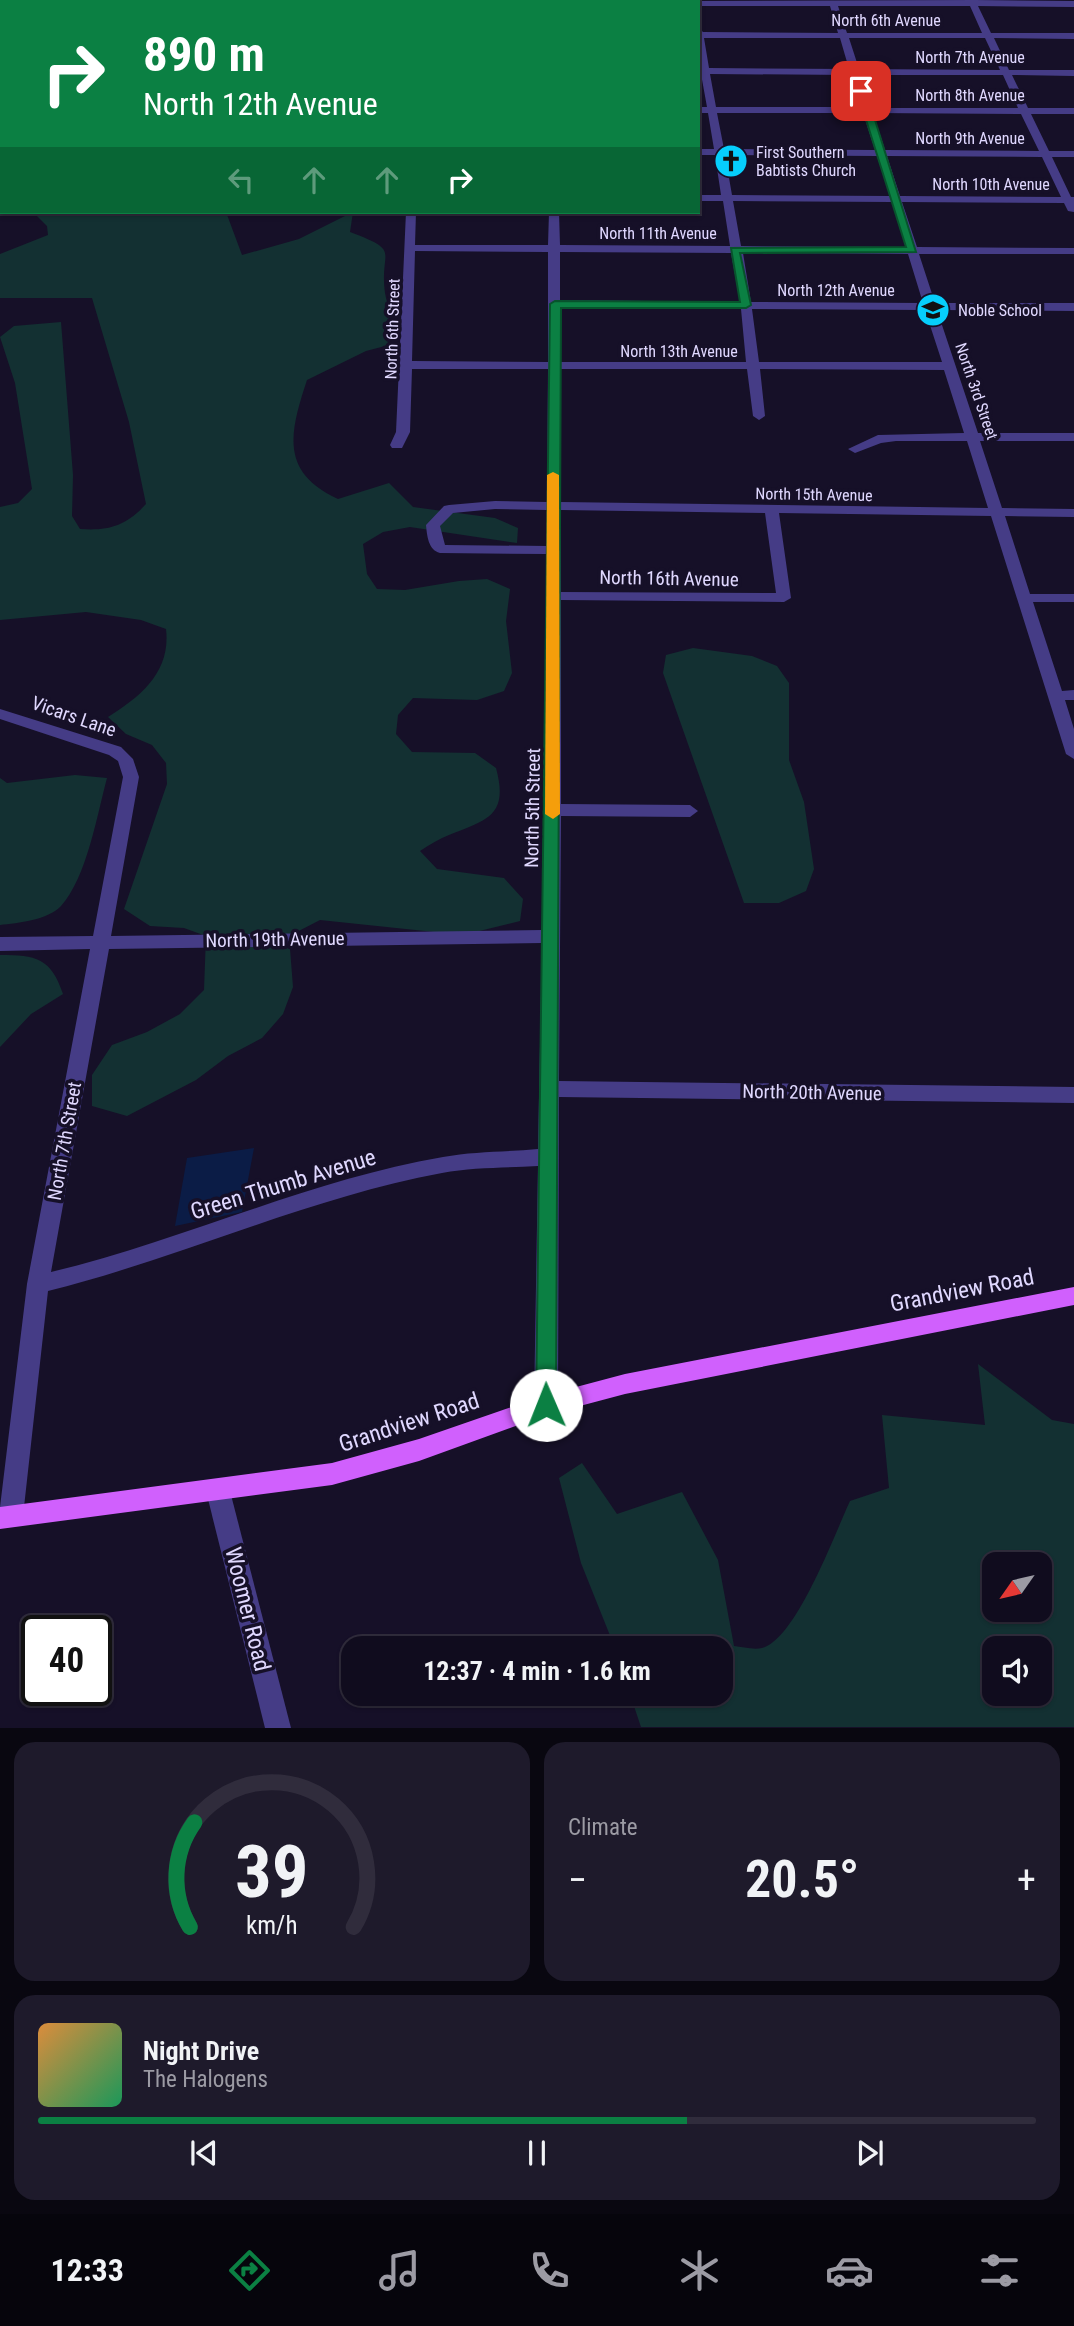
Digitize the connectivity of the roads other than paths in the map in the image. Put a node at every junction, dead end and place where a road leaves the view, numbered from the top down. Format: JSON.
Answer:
{"nodes":[{"id":1,"x":832,"y":1,"type":"edge"},
{"id":2,"x":700,"y":2,"type":"edge"},
{"id":3,"x":972,"y":2,"type":"edge"},
{"id":4,"x":1074,"y":4,"type":"edge"},
{"id":5,"x":700,"y":33,"type":"edge"},
{"id":6,"x":843,"y":35,"type":"junction"},
{"id":7,"x":988,"y":36,"type":"junction"},
{"id":8,"x":1074,"y":36,"type":"edge"},
{"id":9,"x":700,"y":52,"type":"edge"},
{"id":10,"x":701,"y":71,"type":"edge"},
{"id":11,"x":855,"y":72,"type":"junction"},
{"id":12,"x":1004,"y":73,"type":"junction"},
{"id":13,"x":1074,"y":73,"type":"edge"},
{"id":14,"x":868,"y":110,"type":"junction"},
{"id":15,"x":704,"y":111,"type":"edge"},
{"id":16,"x":1025,"y":111,"type":"junction"},
{"id":17,"x":1074,"y":111,"type":"edge"},
{"id":18,"x":700,"y":152,"type":"edge"},
{"id":19,"x":719,"y":152,"type":"junction"},
{"id":20,"x":881,"y":153,"type":"junction"},
{"id":21,"x":1045,"y":154,"type":"junction"},
{"id":22,"x":1074,"y":154,"type":"edge"},
{"id":23,"x":700,"y":198,"type":"edge"},
{"id":24,"x":725,"y":199,"type":"junction"},
{"id":25,"x":897,"y":199,"type":"junction"},
{"id":26,"x":1071,"y":200,"type":"edge"},
{"id":27,"x":1074,"y":212,"type":"edge"},
{"id":28,"x":411,"y":214,"type":"edge"},
{"id":29,"x":554,"y":214,"type":"edge"},
{"id":30,"x":411,"y":248,"type":"junction"},
{"id":31,"x":555,"y":248,"type":"junction"},
{"id":32,"x":734,"y":250,"type":"junction"},
{"id":33,"x":912,"y":250,"type":"junction"},
{"id":34,"x":1074,"y":251,"type":"edge"},
{"id":35,"x":555,"y":304,"type":"junction"},
{"id":36,"x":746,"y":305,"type":"junction"},
{"id":37,"x":931,"y":306,"type":"junction"},
{"id":38,"x":1074,"y":307,"type":"edge"},
{"id":39,"x":407,"y":365,"type":"junction"},
{"id":40,"x":554,"y":366,"type":"junction"},
{"id":41,"x":950,"y":366,"type":"junction"},
{"id":42,"x":751,"y":367,"type":"junction"},
{"id":43,"x":759,"y":416,"type":"dead end"},
{"id":44,"x":974,"y":436,"type":"junction"},
{"id":45,"x":1074,"y":437,"type":"edge"},
{"id":46,"x":397,"y":446,"type":"dead end"},
{"id":47,"x":855,"y":449,"type":"dead end"},
{"id":48,"x":553,"y":509,"type":"junction"},
{"id":49,"x":771,"y":511,"type":"junction"},
{"id":50,"x":999,"y":513,"type":"junction"},
{"id":51,"x":1074,"y":513,"type":"edge"},
{"id":52,"x":553,"y":550,"type":"junction"},
{"id":53,"x":554,"y":596,"type":"junction"},
{"id":54,"x":1025,"y":598,"type":"junction"},
{"id":55,"x":1074,"y":598,"type":"edge"},
{"id":56,"x":1074,"y":695,"type":"edge"},
{"id":57,"x":1055,"y":696,"type":"junction"},
{"id":58,"x":0,"y":714,"type":"edge"},
{"id":59,"x":1074,"y":754,"type":"edge"},
{"id":60,"x":130,"y":767,"type":"joint"},
{"id":61,"x":553,"y":810,"type":"junction"},
{"id":62,"x":690,"y":811,"type":"dead end"},
{"id":63,"x":551,"y":936,"type":"junction"},
{"id":64,"x":100,"y":941,"type":"junction"},
{"id":65,"x":0,"y":944,"type":"edge"},
{"id":66,"x":549,"y":1089,"type":"junction"},
{"id":67,"x":1074,"y":1095,"type":"edge"},
{"id":68,"x":548,"y":1157,"type":"junction"},
{"id":69,"x":38,"y":1284,"type":"junction"},
{"id":70,"x":1074,"y":1296,"type":"edge"},
{"id":71,"x":546,"y":1405,"type":"junction"},
{"id":72,"x":218,"y":1491,"type":"junction"},
{"id":73,"x":6,"y":1517,"type":"edge"},
{"id":74,"x":278,"y":1727,"type":"edge"}],
"edges":[{"from":1,"to":2,"type":"street"},
{"from":1,"to":3,"type":"street"},
{"from":1,"to":6,"type":"street","name":"North 3rd Street"},
{"from":3,"to":4,"type":"street"},
{"from":3,"to":7,"type":"street"},
{"from":5,"to":6,"type":"street","name":"North 6th Avenue"},
{"from":6,"to":7,"type":"street","name":"North 6th Avenue"},
{"from":6,"to":11,"type":"street","name":"North 3rd Street"},
{"from":7,"to":8,"type":"street","name":"North 6th Avenue"},
{"from":7,"to":12,"type":"street"},
{"from":9,"to":10,"type":"street"},
{"from":10,"to":11,"type":"street","name":"North 7th Avenue"},
{"from":10,"to":15,"type":"street"},
{"from":11,"to":12,"type":"street","name":"North 7th Avenue"},
{"from":11,"to":14,"type":"street","name":"North 3rd Street"},
{"from":12,"to":13,"type":"street","name":"North 7th Avenue"},
{"from":12,"to":16,"type":"street"},
{"from":14,"to":15,"type":"street","name":"North 8th Avenue"},
{"from":14,"to":16,"type":"street","name":"North 8th Avenue"},
{"from":14,"to":20,"type":"street","name":"North 3rd Street"},
{"from":15,"to":19,"type":"street"},
{"from":16,"to":17,"type":"street","name":"North 8th Avenue"},
{"from":16,"to":21,"type":"street"},
{"from":18,"to":19,"type":"street","name":"North 9th Avenue"},
{"from":19,"to":20,"type":"street","name":"North 9th Avenue"},
{"from":19,"to":24,"type":"street"},
{"from":20,"to":21,"type":"street","name":"North 9th Avenue"},
{"from":20,"to":25,"type":"street","name":"North 3rd Street"},
{"from":21,"to":22,"type":"street","name":"North 9th Avenue"},
{"from":21,"to":26,"type":"street"},
{"from":23,"to":24,"type":"street","name":"North 10th Avenue"},
{"from":24,"to":25,"type":"street","name":"North 10th Avenue"},
{"from":24,"to":32,"type":"street"},
{"from":25,"to":26,"type":"street","name":"North 10th Avenue"},
{"from":25,"to":33,"type":"street","name":"North 3rd Street"},
{"from":26,"to":27,"type":"street"},
{"from":28,"to":30,"type":"street","name":"North 6th Street"},
{"from":29,"to":31,"type":"street","name":"North 5th Street"},
{"from":30,"to":31,"type":"street","name":"North 11th Avenue"},
{"from":30,"to":39,"type":"street","name":"North 6th Street"},
{"from":31,"to":32,"type":"street","name":"North 11th Avenue"},
{"from":31,"to":35,"type":"street","name":"North 5th Street"},
{"from":32,"to":33,"type":"street","name":"North 11th Avenue"},
{"from":32,"to":36,"type":"street"},
{"from":33,"to":34,"type":"street","name":"North 11th Avenue"},
{"from":33,"to":37,"type":"street","name":"North 3rd Street"},
{"from":35,"to":36,"type":"street","name":"North 12th Avenue"},
{"from":35,"to":40,"type":"street","name":"North 5th Street"},
{"from":36,"to":37,"type":"street","name":"North 12th Avenue"},
{"from":36,"to":42,"type":"street"},
{"from":37,"to":38,"type":"street","name":"North 12th Avenue"},
{"from":37,"to":41,"type":"street","name":"North 3rd Street"},
{"from":39,"to":40,"type":"street","name":"North 13th Avenue"},
{"from":39,"to":46,"type":"street","name":"North 6th Street"},
{"from":40,"to":42,"type":"street","name":"North 13th Avenue"},
{"from":40,"to":48,"type":"street","name":"North 5th Street"},
{"from":41,"to":42,"type":"street","name":"North 13th Avenue"},
{"from":41,"to":44,"type":"street","name":"North 3rd Street"},
{"from":42,"to":43,"type":"street"},
{"from":44,"to":45,"type":"street"},
{"from":44,"to":47,"type":"street"},
{"from":44,"to":50,"type":"street","name":"North 3rd Street"},
{"from":48,"to":49,"type":"street","name":"North 15th Avenue"},
{"from":48,"to":52,"type":"street","name":"North 5th Street"},
{"from":48,"to":52,"type":"street","name":"North 15th Avenue"},
{"from":49,"to":50,"type":"street","name":"North 15th Avenue"},
{"from":49,"to":53,"type":"street","name":"North 16th Avenue"},
{"from":50,"to":51,"type":"street","name":"North 15th Avenue"},
{"from":50,"to":54,"type":"street","name":"North 3rd Street"},
{"from":52,"to":53,"type":"street","name":"North 5th Street"},
{"from":53,"to":61,"type":"street","name":"North 5th Street"},
{"from":54,"to":55,"type":"street"},
{"from":54,"to":57,"type":"street","name":"North 3rd Street"},
{"from":56,"to":57,"type":"street"},
{"from":57,"to":59,"type":"street","name":"North 3rd Street"},
{"from":58,"to":60,"type":"street","name":"Vicars Lane"},
{"from":60,"to":64,"type":"street","name":"North 7th Street"},
{"from":61,"to":62,"type":"street"},
{"from":61,"to":63,"type":"street","name":"North 5th Street"},
{"from":63,"to":64,"type":"street","name":"North 19th Avenue"},
{"from":63,"to":66,"type":"street","name":"North 5th Street"},
{"from":64,"to":65,"type":"street","name":"North 19th Avenue"},
{"from":64,"to":69,"type":"street","name":"North 7th Street"},
{"from":66,"to":67,"type":"street","name":"North 20th Avenue"},
{"from":66,"to":68,"type":"street","name":"North 5th Street"},
{"from":68,"to":69,"type":"street","name":"Green Thumb Avenue"},
{"from":68,"to":71,"type":"street","name":"North 5th Street"},
{"from":69,"to":73,"type":"street","name":"North 7th Street"},
{"from":70,"to":71,"type":"main road","name":"Grandview Road"},
{"from":71,"to":72,"type":"main road","name":"Grandview Road"},
{"from":72,"to":73,"type":"main road","name":"Grandview Road"},
{"from":72,"to":74,"type":"street","name":"Woomer Road"}]}
